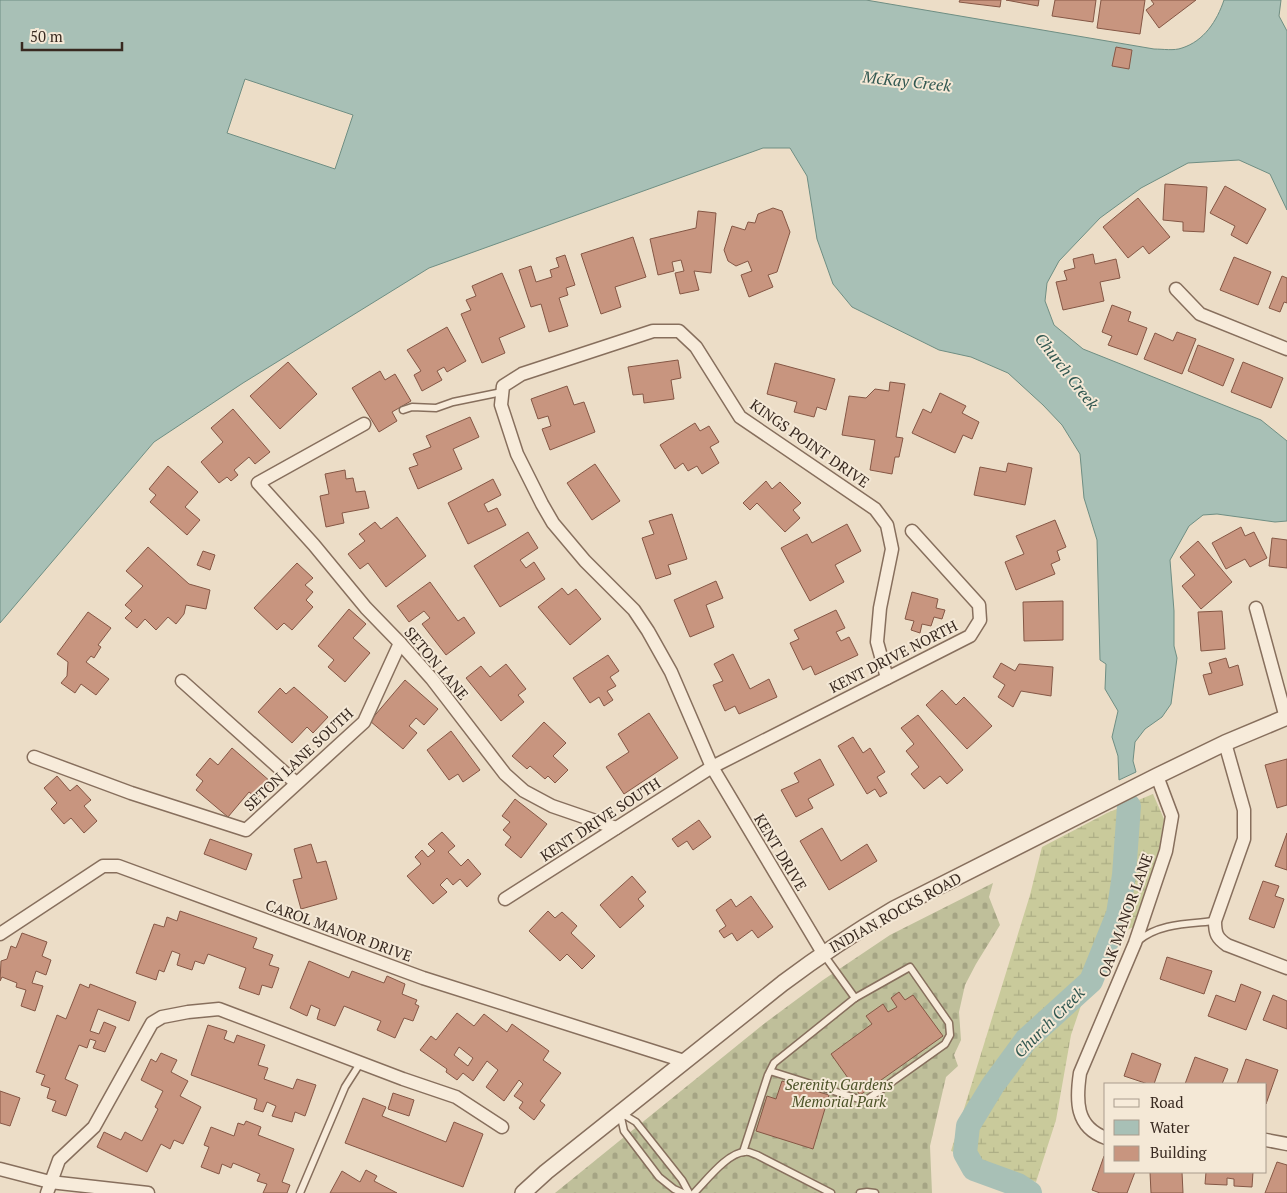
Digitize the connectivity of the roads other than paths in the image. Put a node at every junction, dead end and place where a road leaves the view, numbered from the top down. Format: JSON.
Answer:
{"nodes":[{"id":1,"x":1176,"y":289,"type":"dead end"},
{"id":2,"x":1287,"y":349,"type":"edge"},
{"id":3,"x":502,"y":392,"type":"junction"},
{"id":4,"x":403,"y":410,"type":"dead end"},
{"id":5,"x":364,"y":424,"type":"dead end"},
{"id":6,"x":912,"y":531,"type":"dead end"},
{"id":7,"x":1256,"y":608,"type":"dead end"},
{"id":8,"x":400,"y":643,"type":"junction"},
{"id":9,"x":887,"y":678,"type":"junction"},
{"id":10,"x":182,"y":681,"type":"dead end"},
{"id":11,"x":1286,"y":717,"type":"edge"},
{"id":12,"x":1225,"y":743,"type":"junction"},
{"id":13,"x":34,"y":757,"type":"dead end"},
{"id":14,"x":712,"y":767,"type":"junction"},
{"id":15,"x":1156,"y":776,"type":"junction"},
{"id":16,"x":296,"y":783,"type":"junction"},
{"id":17,"x":616,"y":828,"type":"junction"},
{"id":18,"x":505,"y":899,"type":"dead end"},
{"id":19,"x":1215,"y":922,"type":"junction"},
{"id":20,"x":0,"y":934,"type":"edge"},
{"id":21,"x":1135,"y":943,"type":"junction"},
{"id":22,"x":823,"y":953,"type":"junction"},
{"id":23,"x":1287,"y":968,"type":"edge"},
{"id":24,"x":855,"y":998,"type":"junction"},
{"id":25,"x":684,"y":1061,"type":"junction"},
{"id":26,"x":361,"y":1062,"type":"junction"},
{"id":27,"x":770,"y":1071,"type":"junction"},
{"id":28,"x":620,"y":1112,"type":"junction"},
{"id":29,"x":502,"y":1127,"type":"dead end"},
{"id":30,"x":1104,"y":1137,"type":"edge"},
{"id":31,"x":1267,"y":1140,"type":"edge"},
{"id":32,"x":1287,"y":1144,"type":"edge"},
{"id":33,"x":743,"y":1152,"type":"junction"},
{"id":34,"x":0,"y":1169,"type":"edge"},
{"id":35,"x":49,"y":1187,"type":"edge"},
{"id":36,"x":148,"y":1193,"type":"edge"},
{"id":37,"x":300,"y":1193,"type":"edge"},
{"id":38,"x":523,"y":1193,"type":"edge"},
{"id":39,"x":683,"y":1193,"type":"edge"},
{"id":40,"x":689,"y":1193,"type":"edge"},
{"id":41,"x":694,"y":1193,"type":"edge"},
{"id":42,"x":832,"y":1193,"type":"edge"},
{"id":43,"x":860,"y":1193,"type":"edge"},
{"id":44,"x":875,"y":1193,"type":"edge"}],
"edges":[{"from":1,"to":2,"type":"street"},
{"from":3,"to":4,"type":"lane"},
{"from":3,"to":9,"type":"street","name":"KINGS POINT DRIVE"},
{"from":3,"to":14,"type":"street"},
{"from":5,"to":8,"type":"street","name":"SETON LANE"},
{"from":6,"to":9,"type":"street","name":"KENT DRIVE NORTH"},
{"from":7,"to":11,"type":"street"},
{"from":8,"to":16,"type":"street","name":"SETON LANE SOUTH"},
{"from":8,"to":17,"type":"street","name":"SETON LANE"},
{"from":9,"to":14,"type":"street","name":"KENT DRIVE NORTH"},
{"from":10,"to":16,"type":"street"},
{"from":11,"to":12,"type":"street","name":"INDIAN ROCKS ROAD"},
{"from":12,"to":15,"type":"street","name":"INDIAN ROCKS ROAD"},
{"from":12,"to":19,"type":"street"},
{"from":13,"to":16,"type":"street","name":"SETON LANE SOUTH"},
{"from":14,"to":17,"type":"street","name":"KENT DRIVE SOUTH"},
{"from":14,"to":22,"type":"street","name":"KENT DRIVE"},
{"from":15,"to":21,"type":"street","name":"OAK MANOR LANE"},
{"from":15,"to":22,"type":"street","name":"INDIAN ROCKS ROAD"},
{"from":17,"to":18,"type":"street","name":"KENT DRIVE SOUTH"},
{"from":19,"to":21,"type":"lane"},
{"from":19,"to":23,"type":"street"},
{"from":20,"to":25,"type":"street","name":"CAROL MANOR DRIVE"},
{"from":21,"to":30,"type":"street","name":"OAK MANOR LANE"},
{"from":22,"to":24,"type":"lane"},
{"from":22,"to":25,"type":"street","name":"INDIAN ROCKS ROAD"},
{"from":24,"to":27,"type":"lane"},
{"from":24,"to":27,"type":"lane"},
{"from":25,"to":28,"type":"street","name":"INDIAN ROCKS ROAD"},
{"from":26,"to":29,"type":"street"},
{"from":26,"to":35,"type":"street"},
{"from":26,"to":37,"type":"lane"},
{"from":27,"to":33,"type":"lane"},
{"from":28,"to":38,"type":"street","name":"INDIAN ROCKS ROAD"},
{"from":28,"to":39,"type":"lane"},
{"from":28,"to":40,"type":"lane"},
{"from":31,"to":32,"type":"street"},
{"from":33,"to":41,"type":"lane"},
{"from":33,"to":42,"type":"lane"},
{"from":34,"to":35,"type":"street"},
{"from":35,"to":36,"type":"street"},
{"from":43,"to":44,"type":"lane"}]}
